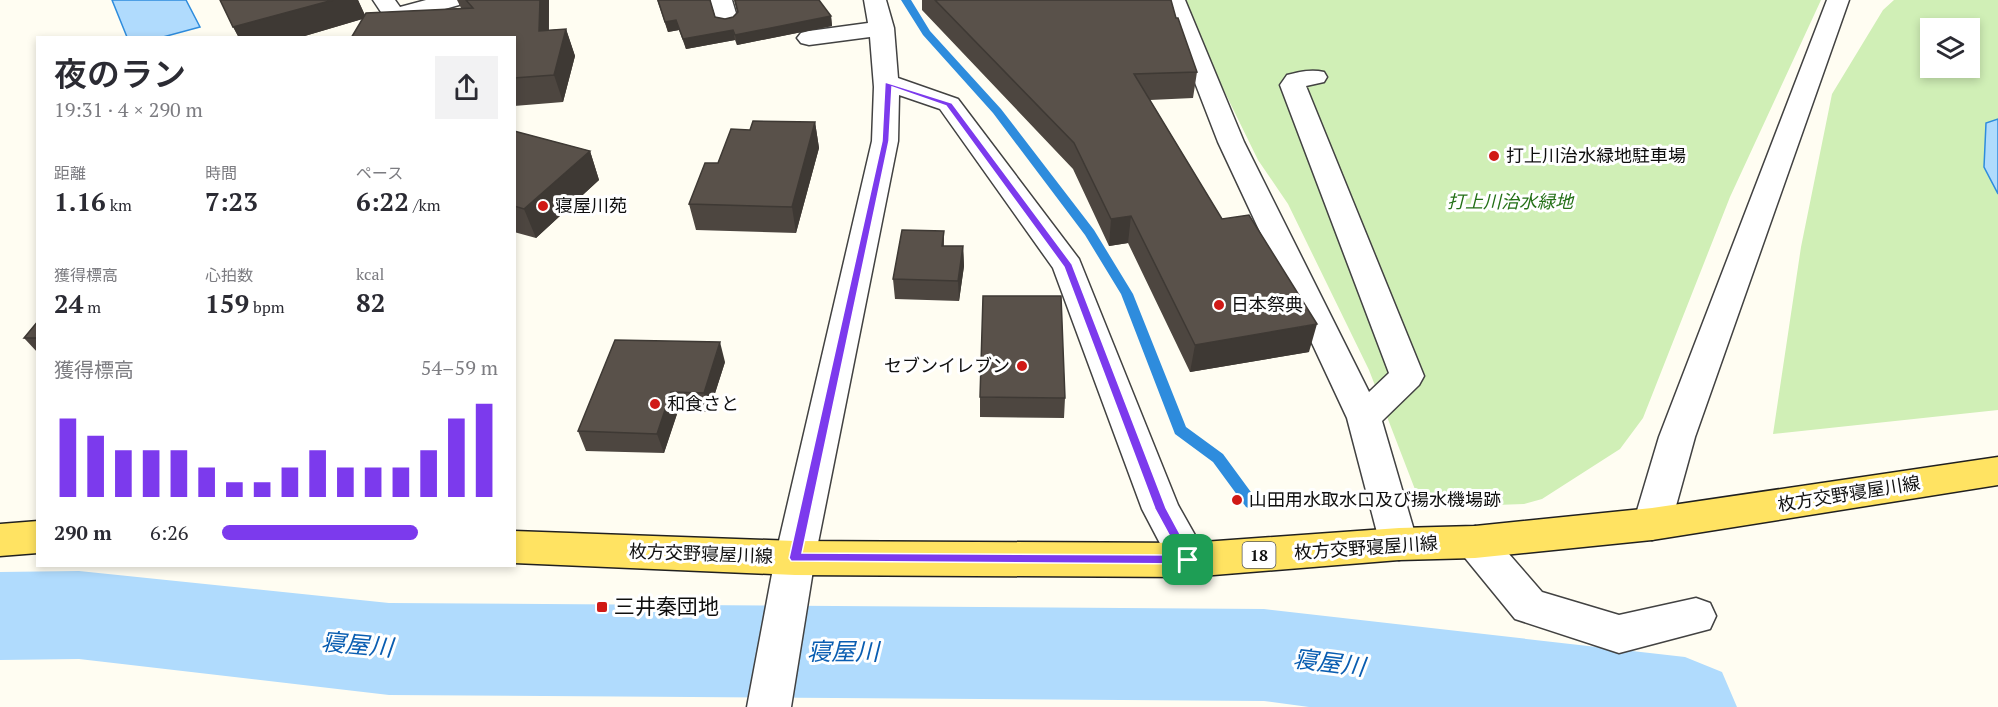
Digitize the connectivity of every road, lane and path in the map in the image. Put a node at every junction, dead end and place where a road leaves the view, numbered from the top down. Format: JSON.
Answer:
{"nodes":[{"id":1,"x":384,"y":0,"type":"edge"},
{"id":2,"x":451,"y":0,"type":"edge"},
{"id":3,"x":875,"y":0,"type":"edge"},
{"id":4,"x":1174,"y":0,"type":"edge"},
{"id":5,"x":1838,"y":0,"type":"edge"},
{"id":6,"x":882,"y":28,"type":"junction"},
{"id":7,"x":809,"y":38,"type":"dead end"},
{"id":8,"x":1315,"y":77,"type":"dead end"},
{"id":9,"x":888,"y":83,"type":"junction"},
{"id":10,"x":1364,"y":418,"type":"junction"},
{"id":11,"x":1998,"y":471,"type":"edge"},
{"id":12,"x":1652,"y":524,"type":"junction"},
{"id":13,"x":36,"y":537,"type":"edge"},
{"id":14,"x":0,"y":540,"type":"edge"},
{"id":15,"x":1475,"y":542,"type":"junction"},
{"id":16,"x":1399,"y":544,"type":"junction"},
{"id":17,"x":516,"y":547,"type":"edge"},
{"id":18,"x":795,"y":558,"type":"junction"},
{"id":19,"x":1188,"y":560,"type":"junction"},
{"id":20,"x":1696,"y":616,"type":"dead end"},
{"id":21,"x":770,"y":707,"type":"edge"}],
"edges":[{"from":1,"to":2,"type":"street"},
{"from":3,"to":6,"type":"street"},
{"from":4,"to":10,"type":"street"},
{"from":5,"to":12,"type":"street"},
{"from":6,"to":7,"type":"street"},
{"from":6,"to":9,"type":"street"},
{"from":8,"to":10,"type":"street"},
{"from":9,"to":18,"type":"street"},
{"from":9,"to":19,"type":"street"},
{"from":10,"to":16,"type":"street"},
{"from":11,"to":12,"type":"main road","name":"枚方交野寝屋川線","number":"18"},
{"from":12,"to":15,"type":"main road","name":"枚方交野寝屋川線","number":"18"},
{"from":13,"to":14,"type":"main road"},
{"from":15,"to":16,"type":"main road","name":"枚方交野寝屋川線","number":"18"},
{"from":15,"to":20,"type":"street"},
{"from":16,"to":19,"type":"main road","name":"枚方交野寝屋川線","number":"18"},
{"from":17,"to":18,"type":"main road","name":"枚方交野寝屋川線","number":"18"},
{"from":18,"to":19,"type":"main road","name":"枚方交野寝屋川線","number":"18"},
{"from":18,"to":21,"type":"street"}]}
